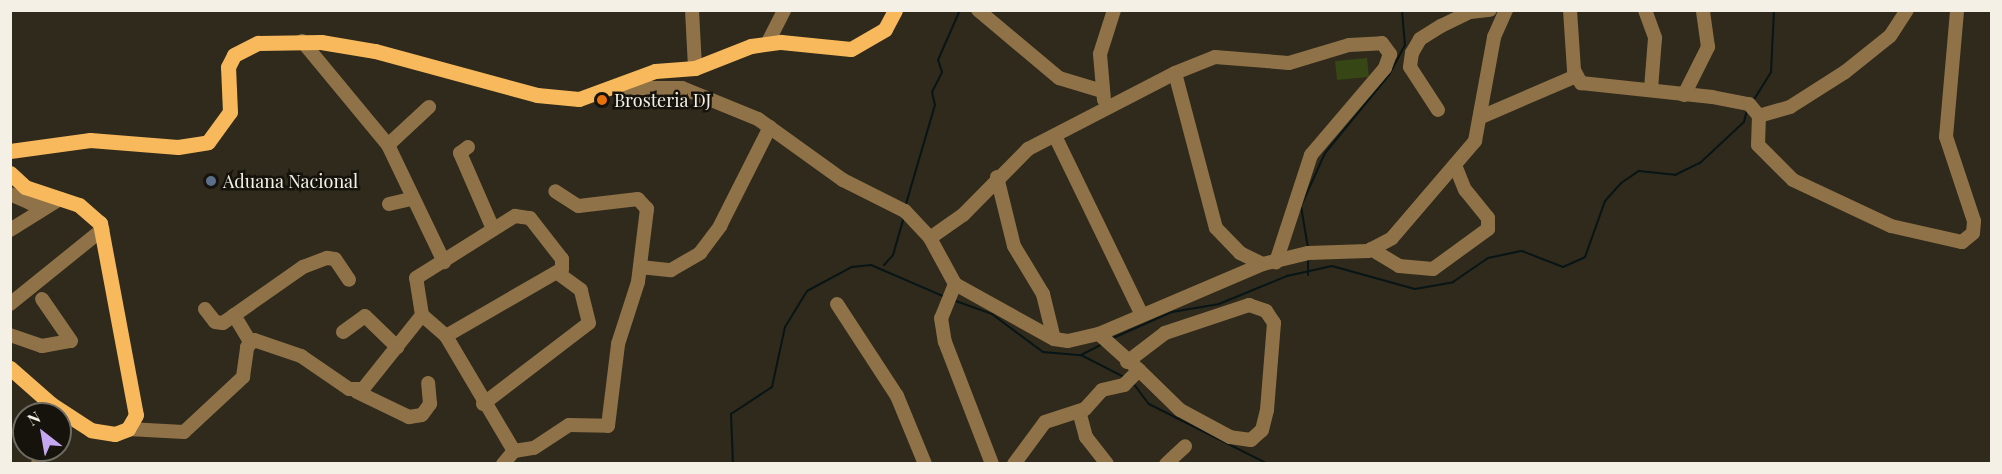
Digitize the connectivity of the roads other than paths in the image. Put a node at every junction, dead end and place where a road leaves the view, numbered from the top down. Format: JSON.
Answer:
{"nodes":[{"id":1,"x":692,"y":10,"type":"edge"},
{"id":2,"x":784,"y":10,"type":"edge"},
{"id":3,"x":895,"y":10,"type":"edge"},
{"id":4,"x":978,"y":10,"type":"edge"},
{"id":5,"x":1114,"y":10,"type":"edge"},
{"id":6,"x":1490,"y":10,"type":"edge"},
{"id":7,"x":1506,"y":10,"type":"edge"},
{"id":8,"x":1570,"y":10,"type":"edge"},
{"id":9,"x":1645,"y":10,"type":"edge"},
{"id":10,"x":1703,"y":10,"type":"edge"},
{"id":11,"x":1907,"y":10,"type":"edge"},
{"id":12,"x":1958,"y":10,"type":"edge"},
{"id":13,"x":302,"y":41,"type":"junction"},
{"id":14,"x":767,"y":44,"type":"junction"},
{"id":15,"x":695,"y":68,"type":"junction"},
{"id":16,"x":1175,"y":74,"type":"junction"},
{"id":17,"x":1576,"y":76,"type":"junction"},
{"id":18,"x":619,"y":88,"type":"junction"},
{"id":19,"x":1651,"y":89,"type":"junction"},
{"id":20,"x":1102,"y":91,"type":"junction"},
{"id":21,"x":1684,"y":95,"type":"junction"},
{"id":22,"x":429,"y":107,"type":"dead end"},
{"id":23,"x":1106,"y":110,"type":"junction"},
{"id":24,"x":1438,"y":110,"type":"dead end"},
{"id":25,"x":1759,"y":116,"type":"junction"},
{"id":26,"x":1482,"y":117,"type":"junction"},
{"id":27,"x":770,"y":127,"type":"junction"},
{"id":28,"x":1055,"y":136,"type":"junction"},
{"id":29,"x":388,"y":145,"type":"junction"},
{"id":30,"x":468,"y":147,"type":"dead end"},
{"id":31,"x":10,"y":151,"type":"edge"},
{"id":32,"x":1455,"y":165,"type":"junction"},
{"id":33,"x":10,"y":173,"type":"edge"},
{"id":34,"x":997,"y":177,"type":"junction"},
{"id":35,"x":555,"y":191,"type":"dead end"},
{"id":36,"x":10,"y":194,"type":"edge"},
{"id":37,"x":42,"y":195,"type":"junction"},
{"id":38,"x":60,"y":199,"type":"junction"},
{"id":39,"x":411,"y":199,"type":"junction"},
{"id":40,"x":389,"y":204,"type":"dead end"},
{"id":41,"x":103,"y":229,"type":"junction"},
{"id":42,"x":493,"y":229,"type":"junction"},
{"id":43,"x":10,"y":230,"type":"edge"},
{"id":44,"x":930,"y":238,"type":"junction"},
{"id":45,"x":1371,"y":249,"type":"junction"},
{"id":46,"x":444,"y":262,"type":"junction"},
{"id":47,"x":1270,"y":263,"type":"junction"},
{"id":48,"x":640,"y":267,"type":"junction"},
{"id":49,"x":558,"y":273,"type":"junction"},
{"id":50,"x":349,"y":280,"type":"dead end"},
{"id":51,"x":955,"y":284,"type":"junction"},
{"id":52,"x":42,"y":299,"type":"dead end"},
{"id":53,"x":10,"y":304,"type":"edge"},
{"id":54,"x":837,"y":304,"type":"dead end"},
{"id":55,"x":205,"y":309,"type":"dead end"},
{"id":56,"x":1141,"y":313,"type":"junction"},
{"id":57,"x":234,"y":315,"type":"junction"},
{"id":58,"x":422,"y":315,"type":"junction"},
{"id":59,"x":343,"y":332,"type":"dead end"},
{"id":60,"x":1099,"y":334,"type":"junction"},
{"id":61,"x":10,"y":335,"type":"edge"},
{"id":62,"x":446,"y":336,"type":"junction"},
{"id":63,"x":1054,"y":339,"type":"junction"},
{"id":64,"x":250,"y":342,"type":"junction"},
{"id":65,"x":397,"y":347,"type":"junction"},
{"id":66,"x":1127,"y":362,"type":"junction"},
{"id":67,"x":10,"y":368,"type":"edge"},
{"id":68,"x":1138,"y":372,"type":"junction"},
{"id":69,"x":428,"y":383,"type":"dead end"},
{"id":70,"x":357,"y":392,"type":"junction"},
{"id":71,"x":43,"y":402,"type":"edge"},
{"id":72,"x":483,"y":404,"type":"junction"},
{"id":73,"x":1079,"y":411,"type":"junction"},
{"id":74,"x":72,"y":420,"type":"edge"},
{"id":75,"x":128,"y":429,"type":"junction"},
{"id":76,"x":1185,"y":446,"type":"dead end"},
{"id":77,"x":514,"y":451,"type":"junction"},
{"id":78,"x":503,"y":464,"type":"edge"},
{"id":79,"x":925,"y":464,"type":"edge"},
{"id":80,"x":992,"y":464,"type":"edge"},
{"id":81,"x":1014,"y":464,"type":"edge"},
{"id":82,"x":1107,"y":464,"type":"edge"},
{"id":83,"x":1166,"y":464,"type":"edge"}],
"edges":[{"from":1,"to":15,"type":"street"},
{"from":2,"to":14,"type":"street"},
{"from":3,"to":14,"type":"main road"},
{"from":4,"to":20,"type":"street"},
{"from":5,"to":20,"type":"street"},
{"from":6,"to":24,"type":"street"},
{"from":7,"to":26,"type":"street"},
{"from":8,"to":17,"type":"street"},
{"from":9,"to":19,"type":"street"},
{"from":10,"to":21,"type":"street"},
{"from":11,"to":25,"type":"street"},
{"from":12,"to":25,"type":"street"},
{"from":13,"to":18,"type":"main road"},
{"from":13,"to":29,"type":"street"},
{"from":13,"to":31,"type":"main road"},
{"from":14,"to":15,"type":"main road"},
{"from":15,"to":18,"type":"main road"},
{"from":16,"to":23,"type":"street"},
{"from":16,"to":47,"type":"street"},
{"from":16,"to":47,"type":"street"},
{"from":17,"to":19,"type":"street"},
{"from":17,"to":26,"type":"street"},
{"from":18,"to":27,"type":"street"},
{"from":19,"to":21,"type":"street"},
{"from":20,"to":23,"type":"street"},
{"from":21,"to":25,"type":"street"},
{"from":22,"to":29,"type":"street"},
{"from":23,"to":28,"type":"street"},
{"from":26,"to":32,"type":"street"},
{"from":27,"to":44,"type":"street"},
{"from":27,"to":48,"type":"street"},
{"from":28,"to":34,"type":"street"},
{"from":28,"to":56,"type":"street"},
{"from":29,"to":39,"type":"street"},
{"from":30,"to":42,"type":"street"},
{"from":32,"to":45,"type":"street"},
{"from":32,"to":45,"type":"street"},
{"from":33,"to":37,"type":"main road"},
{"from":34,"to":44,"type":"street"},
{"from":34,"to":63,"type":"street"},
{"from":35,"to":48,"type":"street"},
{"from":36,"to":37,"type":"street"},
{"from":37,"to":38,"type":"main road"},
{"from":38,"to":41,"type":"main road"},
{"from":38,"to":43,"type":"street"},
{"from":39,"to":40,"type":"street"},
{"from":39,"to":46,"type":"street"},
{"from":41,"to":53,"type":"street"},
{"from":41,"to":75,"type":"main road"},
{"from":42,"to":46,"type":"street"},
{"from":42,"to":49,"type":"street"},
{"from":44,"to":51,"type":"street"},
{"from":45,"to":47,"type":"street"},
{"from":46,"to":58,"type":"street"},
{"from":47,"to":56,"type":"street"},
{"from":48,"to":77,"type":"street"},
{"from":49,"to":62,"type":"street"},
{"from":49,"to":72,"type":"street"},
{"from":50,"to":57,"type":"street"},
{"from":51,"to":63,"type":"street"},
{"from":51,"to":80,"type":"street"},
{"from":52,"to":61,"type":"street"},
{"from":54,"to":79,"type":"street"},
{"from":55,"to":57,"type":"street"},
{"from":56,"to":60,"type":"street"},
{"from":57,"to":64,"type":"street"},
{"from":58,"to":62,"type":"street"},
{"from":58,"to":65,"type":"street"},
{"from":59,"to":65,"type":"street"},
{"from":60,"to":63,"type":"street"},
{"from":60,"to":66,"type":"street"},
{"from":62,"to":72,"type":"street"},
{"from":64,"to":70,"type":"street"},
{"from":64,"to":75,"type":"street"},
{"from":65,"to":70,"type":"street"},
{"from":66,"to":68,"type":"street"},
{"from":66,"to":68,"type":"street"},
{"from":67,"to":71,"type":"main road"},
{"from":68,"to":73,"type":"street"},
{"from":69,"to":70,"type":"street"},
{"from":72,"to":77,"type":"street"},
{"from":73,"to":81,"type":"street"},
{"from":73,"to":82,"type":"street"},
{"from":74,"to":75,"type":"main road"},
{"from":76,"to":83,"type":"street"},
{"from":77,"to":78,"type":"street"}]}
